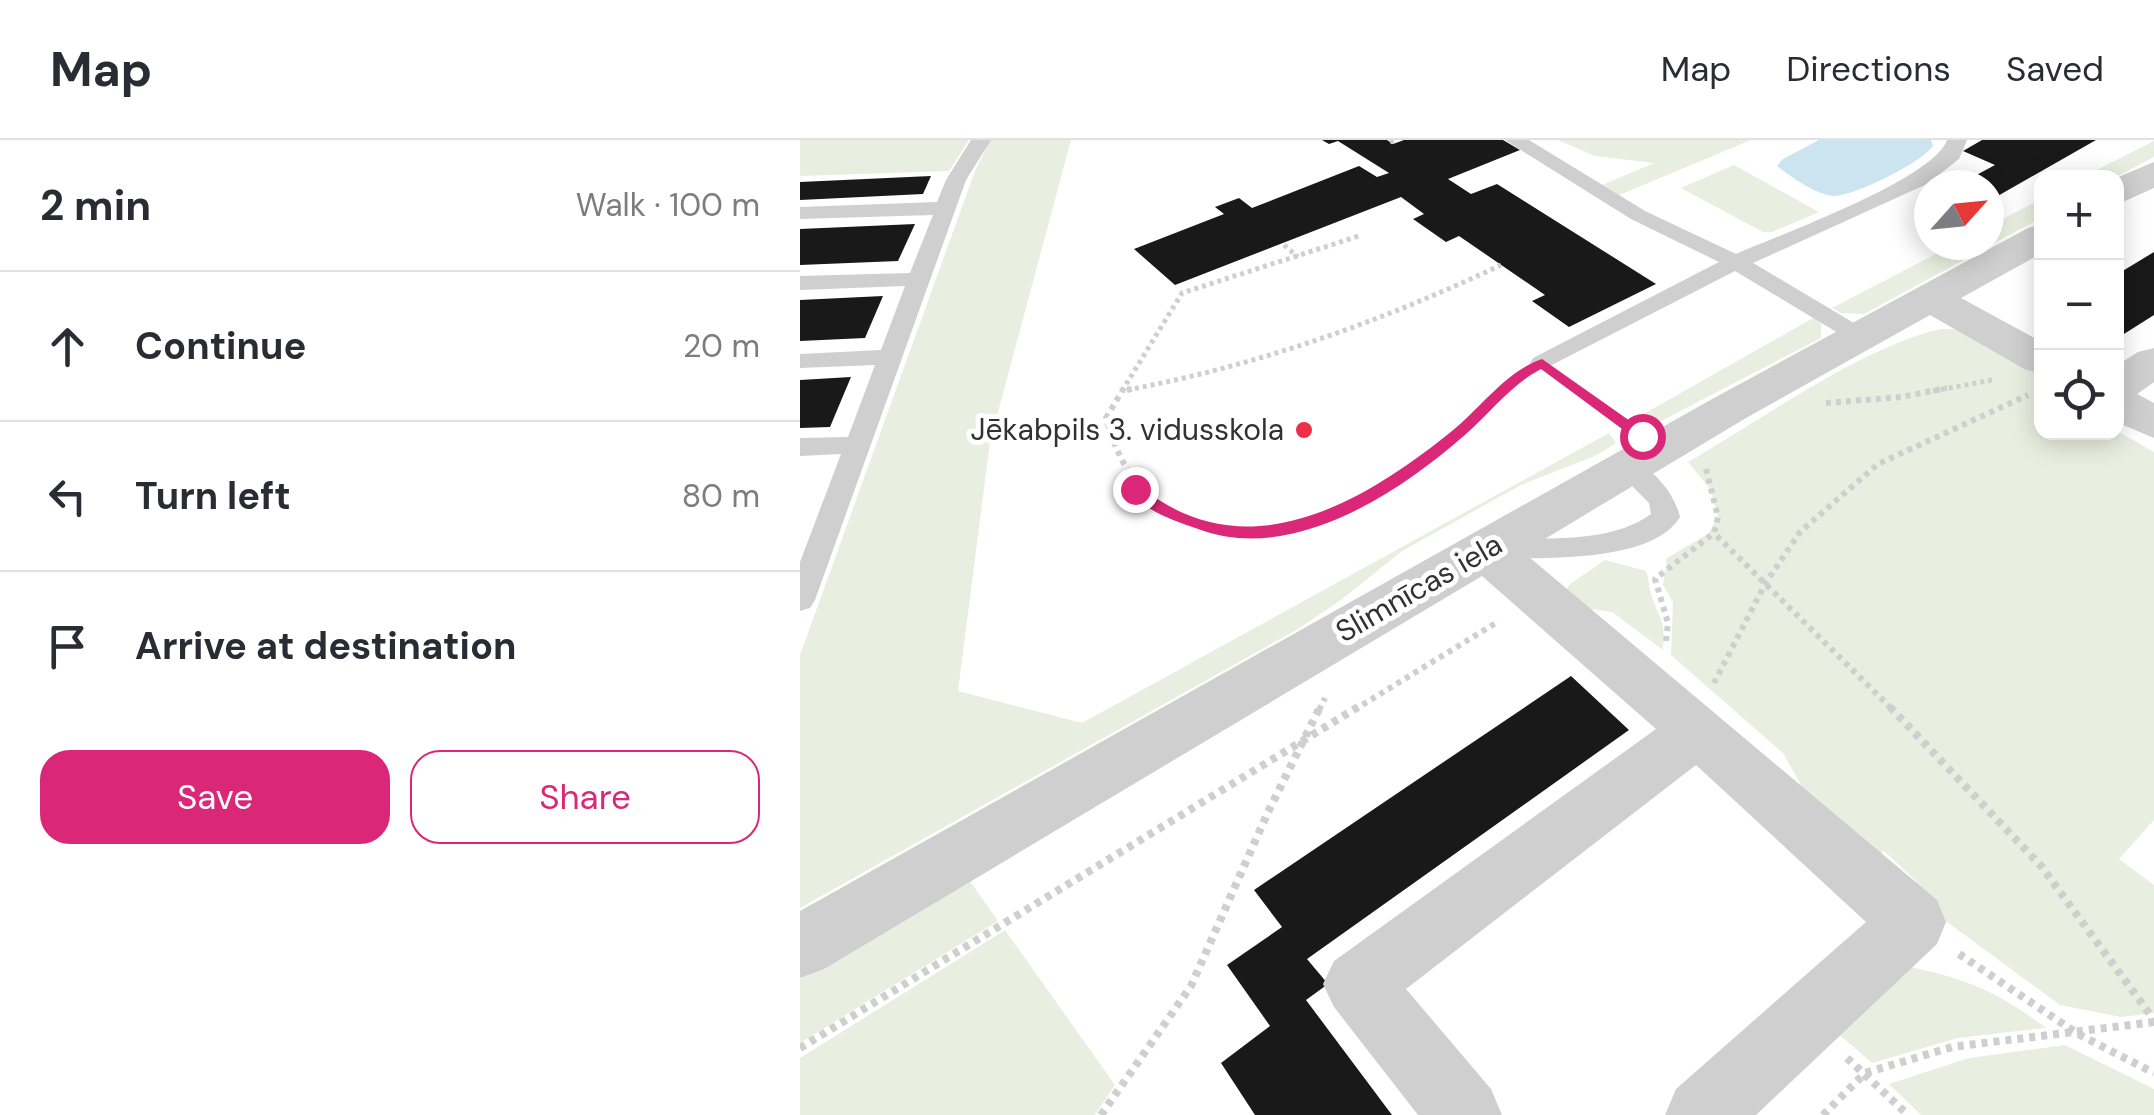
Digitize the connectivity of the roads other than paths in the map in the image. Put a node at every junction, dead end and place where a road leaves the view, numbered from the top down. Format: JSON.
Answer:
{"nodes":[{"id":1,"x":981,"y":140,"type":"edge"},
{"id":2,"x":1515,"y":140,"type":"edge"},
{"id":3,"x":1957,"y":140,"type":"edge"},
{"id":4,"x":2154,"y":173,"type":"edge"},
{"id":5,"x":2124,"y":190,"type":"edge"},
{"id":6,"x":945,"y":208,"type":"junction"},
{"id":7,"x":800,"y":213,"type":"edge"},
{"id":8,"x":2034,"y":240,"type":"edge"},
{"id":9,"x":1736,"y":262,"type":"junction"},
{"id":10,"x":919,"y":279,"type":"junction"},
{"id":11,"x":800,"y":284,"type":"edge"},
{"id":12,"x":1930,"y":298,"type":"junction"},
{"id":13,"x":1860,"y":336,"type":"junction"},
{"id":14,"x":891,"y":357,"type":"junction"},
{"id":15,"x":800,"y":361,"type":"edge"},
{"id":16,"x":2154,"y":362,"type":"edge"},
{"id":17,"x":1542,"y":363,"type":"road end"},
{"id":18,"x":2028,"y":376,"type":"edge"},
{"id":19,"x":2124,"y":382,"type":"edge"},
{"id":20,"x":2124,"y":406,"type":"edge"},
{"id":21,"x":2154,"y":422,"type":"edge"},
{"id":22,"x":858,"y":444,"type":"junction"},
{"id":23,"x":1626,"y":446,"type":"junction"},
{"id":24,"x":800,"y":448,"type":"edge"},
{"id":25,"x":812,"y":541,"type":"edge"},
{"id":26,"x":1484,"y":549,"type":"junction"},
{"id":27,"x":800,"y":600,"type":"edge"},
{"id":28,"x":1676,"y":712,"type":"junction"},
{"id":29,"x":800,"y":947,"type":"edge"},
{"id":30,"x":1465,"y":1115,"type":"edge"},
{"id":31,"x":1702,"y":1115,"type":"edge"}],
"edges":[{"from":1,"to":6,"type":"lane"},
{"from":2,"to":9,"type":"lane"},
{"from":3,"to":9,"type":"lane"},
{"from":4,"to":5,"type":"street"},
{"from":6,"to":7,"type":"lane"},
{"from":6,"to":10,"type":"lane"},
{"from":8,"to":12,"type":"street","name":"Slimnīcas iela"},
{"from":9,"to":13,"type":"lane"},
{"from":9,"to":17,"type":"lane"},
{"from":10,"to":11,"type":"lane"},
{"from":10,"to":14,"type":"lane"},
{"from":12,"to":13,"type":"street","name":"Slimnīcas iela"},
{"from":12,"to":18,"type":"street"},
{"from":13,"to":23,"type":"street","name":"Slimnīcas iela"},
{"from":14,"to":15,"type":"lane"},
{"from":14,"to":22,"type":"lane"},
{"from":16,"to":19,"type":"street"},
{"from":20,"to":21,"type":"street"},
{"from":22,"to":24,"type":"lane"},
{"from":22,"to":25,"type":"lane"},
{"from":23,"to":26,"type":"street","name":"Slimnīcas iela"},
{"from":23,"to":26,"type":"lane"},
{"from":25,"to":27,"type":"lane"},
{"from":26,"to":28,"type":"street"},
{"from":26,"to":29,"type":"street","name":"Slimnīcas iela"},
{"from":28,"to":30,"type":"street"},
{"from":28,"to":31,"type":"street"}]}
